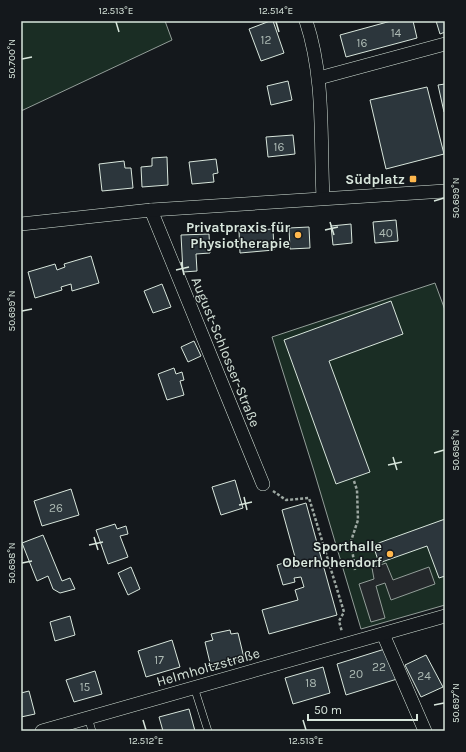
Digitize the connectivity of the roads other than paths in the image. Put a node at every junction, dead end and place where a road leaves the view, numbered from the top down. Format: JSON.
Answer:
{"nodes":[{"id":1,"x":306,"y":21,"type":"edge"},
{"id":2,"x":445,"y":44,"type":"edge"},
{"id":3,"x":319,"y":78,"type":"junction"},
{"id":4,"x":445,"y":191,"type":"edge"},
{"id":5,"x":323,"y":198,"type":"junction"},
{"id":6,"x":151,"y":210,"type":"junction"},
{"id":7,"x":21,"y":224,"type":"edge"},
{"id":8,"x":263,"y":484,"type":"road end"},
{"id":9,"x":445,"y":616,"type":"edge"},
{"id":10,"x":383,"y":634,"type":"junction"},
{"id":11,"x":194,"y":687,"type":"junction"},
{"id":12,"x":88,"y":717,"type":"junction"},
{"id":13,"x":59,"y":729,"type":"edge"},
{"id":14,"x":42,"y":731,"type":"edge"},
{"id":15,"x":92,"y":731,"type":"edge"},
{"id":16,"x":208,"y":731,"type":"edge"},
{"id":17,"x":425,"y":731,"type":"edge"}],
"edges":[{"from":1,"to":3,"type":"street"},
{"from":2,"to":3,"type":"street"},
{"from":3,"to":5,"type":"street"},
{"from":4,"to":5,"type":"street"},
{"from":5,"to":6,"type":"street"},
{"from":6,"to":7,"type":"street"},
{"from":6,"to":8,"type":"street","name":"August-Schlosser-Straße"},
{"from":9,"to":10,"type":"street","name":"Helmholtzstraße"},
{"from":10,"to":11,"type":"street","name":"Helmholtzstraße"},
{"from":10,"to":17,"type":"street"},
{"from":11,"to":12,"type":"street","name":"Helmholtzstraße"},
{"from":11,"to":16,"type":"lane"},
{"from":12,"to":13,"type":"street","name":"Helmholtzstraße"},
{"from":12,"to":15,"type":"lane"},
{"from":13,"to":14,"type":"street","name":"Helmholtzstraße"}]}
